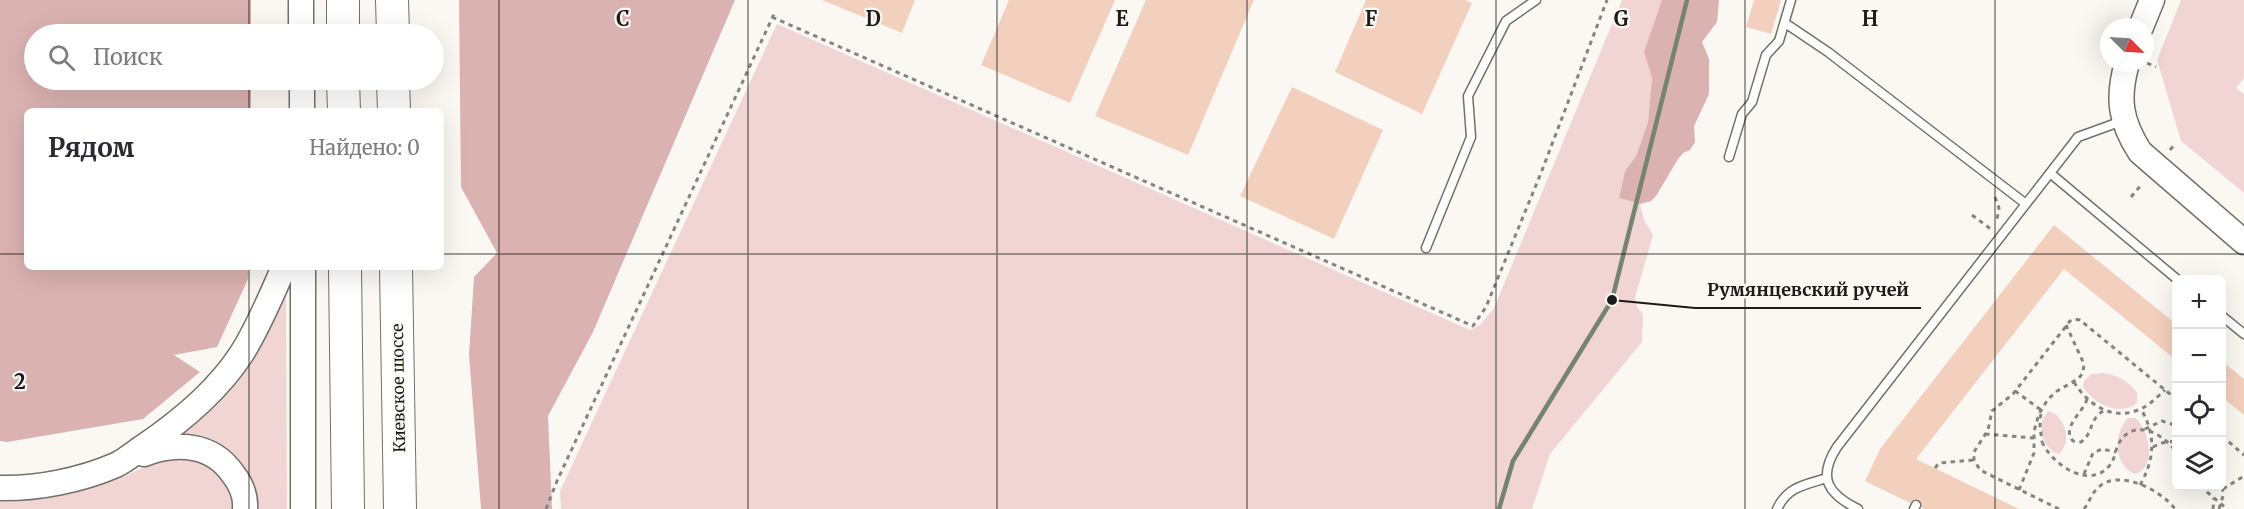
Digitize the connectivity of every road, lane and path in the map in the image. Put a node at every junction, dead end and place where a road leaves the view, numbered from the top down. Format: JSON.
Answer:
{"nodes":[{"id":1,"x":301,"y":0,"type":"edge"},
{"id":2,"x":343,"y":0,"type":"edge"},
{"id":3,"x":392,"y":0,"type":"edge"},
{"id":4,"x":1536,"y":0,"type":"edge"},
{"id":5,"x":1606,"y":0,"type":"edge"},
{"id":6,"x":1791,"y":0,"type":"edge"},
{"id":7,"x":2152,"y":0,"type":"edge"},
{"id":8,"x":775,"y":12,"type":"dead end"},
{"id":9,"x":772,"y":17,"type":"junction"},
{"id":10,"x":2145,"y":18,"type":"edge"},
{"id":11,"x":1785,"y":23,"type":"junction"},
{"id":12,"x":301,"y":24,"type":"edge"},
{"id":13,"x":343,"y":24,"type":"edge"},
{"id":14,"x":393,"y":24,"type":"edge"},
{"id":15,"x":2124,"y":72,"type":"edge"},
{"id":16,"x":302,"y":90,"type":"edge"},
{"id":17,"x":343,"y":90,"type":"edge"},
{"id":18,"x":393,"y":90,"type":"edge"},
{"id":19,"x":302,"y":108,"type":"edge"},
{"id":20,"x":344,"y":108,"type":"edge"},
{"id":21,"x":394,"y":108,"type":"edge"},
{"id":22,"x":2124,"y":120,"type":"junction"},
{"id":23,"x":2175,"y":144,"type":"dead end"},
{"id":24,"x":2170,"y":150,"type":"dead end"},
{"id":25,"x":1730,"y":157,"type":"dead end"},
{"id":26,"x":2050,"y":173,"type":"junction"},
{"id":27,"x":2142,"y":184,"type":"dead end"},
{"id":28,"x":1991,"y":191,"type":"dead end"},
{"id":29,"x":2131,"y":197,"type":"dead end"},
{"id":30,"x":2026,"y":204,"type":"junction"},
{"id":31,"x":1972,"y":215,"type":"dead end"},
{"id":32,"x":2244,"y":242,"type":"edge"},
{"id":33,"x":1426,"y":248,"type":"dead end"},
{"id":34,"x":283,"y":270,"type":"edge"},
{"id":35,"x":303,"y":270,"type":"edge"},
{"id":36,"x":345,"y":270,"type":"edge"},
{"id":37,"x":396,"y":270,"type":"edge"},
{"id":38,"x":2173,"y":275,"type":"edge"},
{"id":39,"x":2226,"y":319,"type":"edge"},
{"id":40,"x":2066,"y":325,"type":"junction"},
{"id":41,"x":2244,"y":334,"type":"edge"},
{"id":42,"x":2074,"y":382,"type":"junction"},
{"id":43,"x":2165,"y":390,"type":"junction"},
{"id":44,"x":2015,"y":391,"type":"junction"},
{"id":45,"x":2172,"y":396,"type":"edge"},
{"id":46,"x":2087,"y":399,"type":"junction"},
{"id":47,"x":2141,"y":409,"type":"junction"},
{"id":48,"x":2041,"y":410,"type":"junction"},
{"id":49,"x":2105,"y":410,"type":"junction"},
{"id":50,"x":2172,"y":424,"type":"edge"},
{"id":51,"x":2145,"y":429,"type":"junction"},
{"id":52,"x":1985,"y":434,"type":"junction"},
{"id":53,"x":2223,"y":437,"type":"edge"},
{"id":54,"x":2034,"y":438,"type":"junction"},
{"id":55,"x":2172,"y":442,"type":"edge"},
{"id":56,"x":2153,"y":447,"type":"junction"},
{"id":57,"x":2172,"y":448,"type":"edge"},
{"id":58,"x":2116,"y":452,"type":"junction"},
{"id":59,"x":2244,"y":455,"type":"edge"},
{"id":60,"x":1974,"y":460,"type":"junction"},
{"id":61,"x":117,"y":464,"type":"junction"},
{"id":62,"x":1935,"y":468,"type":"dead end"},
{"id":63,"x":2084,"y":474,"type":"junction"},
{"id":64,"x":2244,"y":476,"type":"edge"},
{"id":65,"x":1827,"y":478,"type":"junction"},
{"id":66,"x":2140,"y":485,"type":"junction"},
{"id":67,"x":2226,"y":487,"type":"edge"},
{"id":68,"x":0,"y":488,"type":"edge"},
{"id":69,"x":2019,"y":490,"type":"junction"},
{"id":70,"x":2206,"y":491,"type":"edge"},
{"id":71,"x":2223,"y":491,"type":"edge"},
{"id":72,"x":2214,"y":498,"type":"junction"},
{"id":73,"x":245,"y":509,"type":"edge"},
{"id":74,"x":303,"y":509,"type":"edge"},
{"id":75,"x":348,"y":509,"type":"edge"},
{"id":76,"x":400,"y":509,"type":"edge"},
{"id":77,"x":546,"y":509,"type":"edge"},
{"id":78,"x":1778,"y":509,"type":"edge"},
{"id":79,"x":1858,"y":509,"type":"edge"},
{"id":80,"x":2059,"y":509,"type":"edge"},
{"id":81,"x":2084,"y":509,"type":"edge"},
{"id":82,"x":2175,"y":509,"type":"edge"},
{"id":83,"x":2213,"y":509,"type":"edge"},
{"id":84,"x":2219,"y":509,"type":"edge"},
{"id":85,"x":2227,"y":509,"type":"edge"}],
"edges":[{"from":1,"to":12,"type":"main road"},
{"from":2,"to":13,"type":"highway"},
{"from":3,"to":14,"type":"highway"},
{"from":4,"to":33,"type":"lane"},
{"from":5,"to":9,"type":"path"},
{"from":6,"to":11,"type":"lane"},
{"from":7,"to":10,"type":"main road"},
{"from":8,"to":9,"type":"path"},
{"from":9,"to":77,"type":"path"},
{"from":11,"to":25,"type":"lane"},
{"from":11,"to":30,"type":"lane"},
{"from":15,"to":22,"type":"main road"},
{"from":16,"to":19,"type":"main road"},
{"from":17,"to":20,"type":"highway"},
{"from":18,"to":21,"type":"highway"},
{"from":22,"to":26,"type":"lane"},
{"from":22,"to":32,"type":"main road"},
{"from":23,"to":24,"type":"path"},
{"from":26,"to":30,"type":"lane"},
{"from":26,"to":38,"type":"lane"},
{"from":27,"to":29,"type":"path"},
{"from":28,"to":31,"type":"path"},
{"from":30,"to":65,"type":"lane"},
{"from":34,"to":61,"type":"main road"},
{"from":35,"to":74,"type":"main road"},
{"from":36,"to":75,"type":"highway"},
{"from":37,"to":76,"type":"highway","name":"Киевское шоссе"},
{"from":39,"to":41,"type":"lane"},
{"from":40,"to":42,"type":"path"},
{"from":40,"to":43,"type":"path"},
{"from":40,"to":44,"type":"path"},
{"from":42,"to":46,"type":"path"},
{"from":42,"to":48,"type":"path"},
{"from":43,"to":45,"type":"path"},
{"from":43,"to":47,"type":"path"},
{"from":44,"to":48,"type":"path"},
{"from":44,"to":52,"type":"path"},
{"from":46,"to":49,"type":"path"},
{"from":46,"to":49,"type":"path"},
{"from":47,"to":49,"type":"path"},
{"from":47,"to":56,"type":"path"},
{"from":48,"to":54,"type":"path"},
{"from":48,"to":63,"type":"path","bridge":true},
{"from":50,"to":51,"type":"path","bridge":true},
{"from":51,"to":57,"type":"path","bridge":true},
{"from":51,"to":58,"type":"path","bridge":true},
{"from":52,"to":54,"type":"path"},
{"from":52,"to":60,"type":"path"},
{"from":53,"to":59,"type":"path"},
{"from":54,"to":69,"type":"path"},
{"from":55,"to":56,"type":"path"},
{"from":56,"to":66,"type":"path"},
{"from":58,"to":63,"type":"path","bridge":true},
{"from":58,"to":63,"type":"path"},
{"from":60,"to":62,"type":"path"},
{"from":60,"to":69,"type":"path"},
{"from":61,"to":68,"type":"main road"},
{"from":61,"to":73,"type":"main road"},
{"from":64,"to":67,"type":"path"},
{"from":65,"to":78,"type":"lane"},
{"from":65,"to":79,"type":"lane"},
{"from":66,"to":81,"type":"path"},
{"from":66,"to":82,"type":"path"},
{"from":69,"to":80,"type":"path"},
{"from":70,"to":72,"type":"path","bridge":true},
{"from":71,"to":84,"type":"path"},
{"from":72,"to":83,"type":"path"},
{"from":72,"to":85,"type":"path","bridge":true}]}
